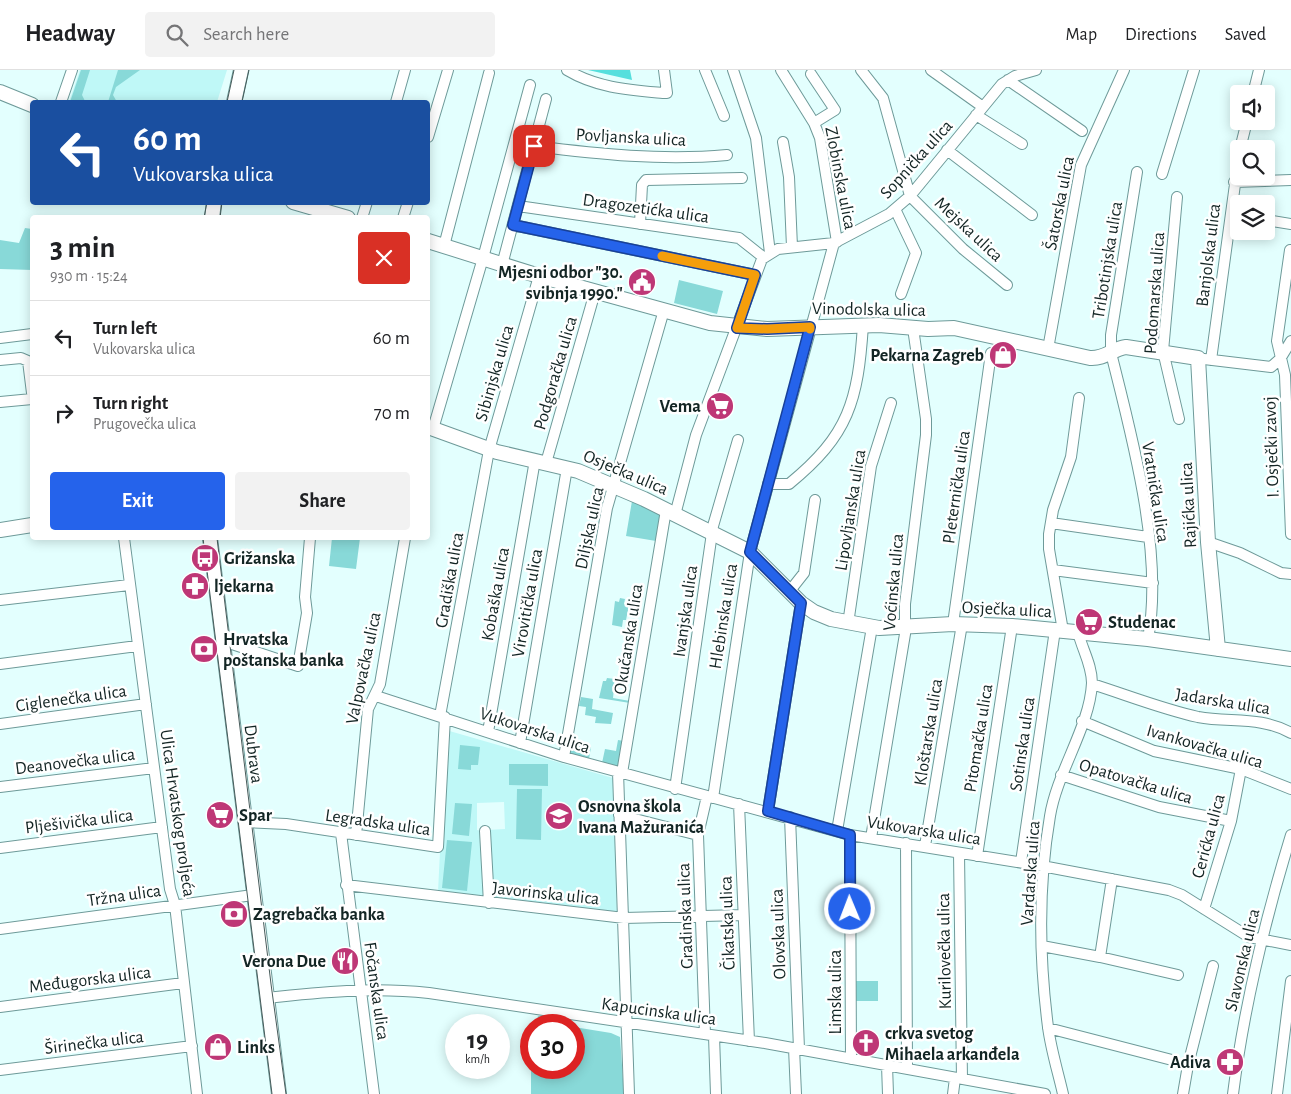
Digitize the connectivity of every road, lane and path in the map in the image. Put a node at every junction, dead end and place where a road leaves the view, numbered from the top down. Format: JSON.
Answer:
{"nodes":[{"id":1,"x":72,"y":70,"type":"edge"},
{"id":2,"x":241,"y":70,"type":"edge"},
{"id":3,"x":406,"y":70,"type":"edge"},
{"id":4,"x":448,"y":70,"type":"edge"},
{"id":5,"x":567,"y":70,"type":"edge"},
{"id":6,"x":664,"y":70,"type":"edge"},
{"id":7,"x":705,"y":70,"type":"edge"},
{"id":8,"x":733,"y":70,"type":"edge"},
{"id":9,"x":781,"y":70,"type":"edge"},
{"id":10,"x":861,"y":70,"type":"edge"},
{"id":11,"x":931,"y":70,"type":"edge"},
{"id":12,"x":1036,"y":70,"type":"edge"},
{"id":13,"x":1124,"y":70,"type":"edge"},
{"id":14,"x":1194,"y":70,"type":"edge"},
{"id":15,"x":1259,"y":70,"type":"edge"},
{"id":16,"x":489,"y":73,"type":"dead end"},
{"id":17,"x":811,"y":74,"type":"dead end"},
{"id":18,"x":1008,"y":80,"type":"junction"},
{"id":19,"x":530,"y":85,"type":"dead end"},
{"id":20,"x":1255,"y":85,"type":"edge"},
{"id":21,"x":0,"y":92,"type":"edge"},
{"id":22,"x":546,"y":99,"type":"dead end"},
{"id":23,"x":62,"y":100,"type":"edge"},
{"id":24,"x":234,"y":100,"type":"edge"},
{"id":25,"x":397,"y":100,"type":"edge"},
{"id":26,"x":30,"y":104,"type":"edge"},
{"id":27,"x":979,"y":111,"type":"junction"},
{"id":28,"x":724,"y":116,"type":"dead end"},
{"id":29,"x":814,"y":122,"type":"junction"},
{"id":30,"x":430,"y":130,"type":"edge"},
{"id":31,"x":1082,"y":130,"type":"dead end"},
{"id":32,"x":784,"y":142,"type":"dead end"},
{"id":33,"x":1022,"y":144,"type":"dead end"},
{"id":34,"x":534,"y":146,"type":"junction"},
{"id":35,"x":948,"y":150,"type":"junction"},
{"id":36,"x":727,"y":155,"type":"dead end"},
{"id":37,"x":1137,"y":172,"type":"dead end"},
{"id":38,"x":1162,"y":174,"type":"dead end"},
{"id":39,"x":742,"y":178,"type":"dead end"},
{"id":40,"x":1291,"y":180,"type":"edge"},
{"id":41,"x":1275,"y":181,"type":"edge"},
{"id":42,"x":910,"y":196,"type":"junction"},
{"id":43,"x":1177,"y":197,"type":"dead end"},
{"id":44,"x":299,"y":205,"type":"edge"},
{"id":45,"x":518,"y":206,"type":"junction"},
{"id":46,"x":895,"y":209,"type":"junction"},
{"id":47,"x":314,"y":213,"type":"edge"},
{"id":48,"x":328,"y":215,"type":"edge"},
{"id":49,"x":1032,"y":215,"type":"dead end"},
{"id":50,"x":1275,"y":221,"type":"edge"},
{"id":51,"x":640,"y":224,"type":"junction"},
{"id":52,"x":1291,"y":224,"type":"edge"},
{"id":53,"x":513,"y":225,"type":"junction"},
{"id":54,"x":1230,"y":234,"type":"edge"},
{"id":55,"x":430,"y":242,"type":"edge"},
{"id":56,"x":836,"y":242,"type":"junction"},
{"id":57,"x":444,"y":246,"type":"junction"},
{"id":58,"x":792,"y":247,"type":"junction"},
{"id":59,"x":1290,"y":250,"type":"edge"},
{"id":60,"x":767,"y":255,"type":"junction"},
{"id":61,"x":483,"y":258,"type":"junction"},
{"id":62,"x":502,"y":265,"type":"junction"},
{"id":63,"x":755,"y":275,"type":"junction"},
{"id":64,"x":539,"y":276,"type":"junction"},
{"id":65,"x":1006,"y":285,"type":"dead end"},
{"id":66,"x":595,"y":292,"type":"junction"},
{"id":67,"x":901,"y":294,"type":"dead end"},
{"id":68,"x":664,"y":310,"type":"junction"},
{"id":69,"x":863,"y":325,"type":"junction"},
{"id":70,"x":810,"y":327,"type":"junction"},
{"id":71,"x":737,"y":328,"type":"junction"},
{"id":72,"x":913,"y":328,"type":"junction"},
{"id":73,"x":30,"y":334,"type":"edge"},
{"id":74,"x":0,"y":338,"type":"edge"},
{"id":75,"x":1291,"y":341,"type":"edge"},
{"id":76,"x":1048,"y":349,"type":"junction"},
{"id":77,"x":1164,"y":352,"type":"junction"},
{"id":78,"x":1111,"y":353,"type":"junction"},
{"id":79,"x":991,"y":354,"type":"dead end"},
{"id":80,"x":1204,"y":359,"type":"junction"},
{"id":81,"x":1280,"y":359,"type":"junction"},
{"id":82,"x":0,"y":360,"type":"edge"},
{"id":83,"x":30,"y":377,"type":"edge"},
{"id":84,"x":1079,"y":398,"type":"dead end"},
{"id":85,"x":30,"y":399,"type":"edge"},
{"id":86,"x":0,"y":402,"type":"edge"},
{"id":87,"x":891,"y":403,"type":"dead end"},
{"id":88,"x":1179,"y":419,"type":"dead end"},
{"id":89,"x":430,"y":428,"type":"edge"},
{"id":90,"x":738,"y":440,"type":"dead end"},
{"id":91,"x":489,"y":450,"type":"junction"},
{"id":92,"x":541,"y":462,"type":"junction"},
{"id":93,"x":567,"y":468,"type":"junction"},
{"id":94,"x":768,"y":484,"type":"junction"},
{"id":95,"x":614,"y":485,"type":"junction"},
{"id":96,"x":815,"y":500,"type":"dead end"},
{"id":97,"x":671,"y":512,"type":"junction"},
{"id":98,"x":1051,"y":523,"type":"junction"},
{"id":99,"x":30,"y":526,"type":"edge"},
{"id":100,"x":0,"y":530,"type":"edge"},
{"id":101,"x":713,"y":534,"type":"junction"},
{"id":102,"x":1291,"y":534,"type":"edge"},
{"id":103,"x":1148,"y":538,"type":"junction"},
{"id":104,"x":124,"y":540,"type":"edge"},
{"id":105,"x":210,"y":540,"type":"edge"},
{"id":106,"x":310,"y":540,"type":"edge"},
{"id":107,"x":405,"y":540,"type":"edge"},
{"id":108,"x":1208,"y":542,"type":"junction"},
{"id":109,"x":750,"y":552,"type":"junction"},
{"id":110,"x":1053,"y":570,"type":"junction"},
{"id":111,"x":1291,"y":574,"type":"edge"},
{"id":112,"x":1153,"y":583,"type":"junction"},
{"id":113,"x":129,"y":584,"type":"junction"},
{"id":114,"x":789,"y":592,"type":"junction"},
{"id":115,"x":0,"y":600,"type":"edge"},
{"id":116,"x":801,"y":603,"type":"junction"},
{"id":117,"x":848,"y":624,"type":"junction"},
{"id":118,"x":957,"y":624,"type":"junction"},
{"id":119,"x":1012,"y":626,"type":"junction"},
{"id":120,"x":872,"y":627,"type":"junction"},
{"id":121,"x":905,"y":628,"type":"junction"},
{"id":122,"x":1059,"y":630,"type":"junction"},
{"id":123,"x":1078,"y":632,"type":"junction"},
{"id":124,"x":1148,"y":639,"type":"junction"},
{"id":125,"x":222,"y":644,"type":"junction"},
{"id":126,"x":137,"y":646,"type":"junction"},
{"id":127,"x":1218,"y":649,"type":"junction"},
{"id":128,"x":1291,"y":659,"type":"edge"},
{"id":129,"x":0,"y":664,"type":"edge"},
{"id":130,"x":1092,"y":684,"type":"junction"},
{"id":131,"x":376,"y":696,"type":"junction"},
{"id":132,"x":146,"y":704,"type":"junction"},
{"id":133,"x":442,"y":716,"type":"junction"},
{"id":134,"x":1082,"y":721,"type":"junction"},
{"id":135,"x":0,"y":724,"type":"edge"},
{"id":136,"x":488,"y":732,"type":"junction"},
{"id":137,"x":1291,"y":733,"type":"edge"},
{"id":138,"x":520,"y":743,"type":"junction"},
{"id":139,"x":564,"y":757,"type":"junction"},
{"id":140,"x":154,"y":768,"type":"junction"},
{"id":141,"x":1241,"y":769,"type":"junction"},
{"id":142,"x":620,"y":773,"type":"junction"},
{"id":143,"x":1061,"y":775,"type":"junction"},
{"id":144,"x":0,"y":787,"type":"edge"},
{"id":145,"x":675,"y":789,"type":"junction"},
{"id":146,"x":1291,"y":789,"type":"edge"},
{"id":147,"x":710,"y":797,"type":"junction"},
{"id":148,"x":739,"y":804,"type":"junction"},
{"id":149,"x":768,"y":811,"type":"junction"},
{"id":150,"x":619,"y":815,"type":"junction"},
{"id":151,"x":790,"y":818,"type":"junction"},
{"id":152,"x":1232,"y":821,"type":"junction"},
{"id":153,"x":244,"y":822,"type":"junction"},
{"id":154,"x":162,"y":827,"type":"junction"},
{"id":155,"x":485,"y":831,"type":"dead end"},
{"id":156,"x":837,"y":831,"type":"junction"},
{"id":157,"x":341,"y":833,"type":"junction"},
{"id":158,"x":356,"y":835,"type":"junction"},
{"id":159,"x":698,"y":835,"type":"junction"},
{"id":160,"x":850,"y":835,"type":"junction"},
{"id":161,"x":1291,"y":835,"type":"edge"},
{"id":162,"x":870,"y":838,"type":"junction"},
{"id":163,"x":906,"y":843,"type":"junction"},
{"id":164,"x":925,"y":846,"type":"junction"},
{"id":165,"x":0,"y":848,"type":"edge"},
{"id":166,"x":959,"y":853,"type":"junction"},
{"id":167,"x":976,"y":856,"type":"junction"},
{"id":168,"x":1021,"y":862,"type":"junction"},
{"id":169,"x":1042,"y":866,"type":"junction"},
{"id":170,"x":1112,"y":879,"type":"junction"},
{"id":171,"x":346,"y":885,"type":"junction"},
{"id":172,"x":253,"y":895,"type":"junction"},
{"id":173,"x":489,"y":903,"type":"junction"},
{"id":174,"x":174,"y":905,"type":"junction"},
{"id":175,"x":1204,"y":909,"type":"junction"},
{"id":176,"x":743,"y":915,"type":"junction"},
{"id":177,"x":702,"y":916,"type":"junction"},
{"id":178,"x":624,"y":918,"type":"junction"},
{"id":179,"x":0,"y":928,"type":"edge"},
{"id":180,"x":1262,"y":941,"type":"junction"},
{"id":181,"x":1291,"y":944,"type":"edge"},
{"id":182,"x":1042,"y":946,"type":"junction"},
{"id":183,"x":1100,"y":956,"type":"junction"},
{"id":184,"x":1213,"y":966,"type":"dead end"},
{"id":185,"x":1178,"y":975,"type":"dead end"},
{"id":186,"x":1291,"y":980,"type":"edge"},
{"id":187,"x":183,"y":983,"type":"junction"},
{"id":188,"x":361,"y":989,"type":"junction"},
{"id":189,"x":266,"y":998,"type":"junction"},
{"id":190,"x":0,"y":1007,"type":"edge"},
{"id":191,"x":626,"y":1023,"type":"junction"},
{"id":192,"x":1048,"y":1028,"type":"junction"},
{"id":193,"x":709,"y":1035,"type":"junction"},
{"id":194,"x":748,"y":1041,"type":"junction"},
{"id":195,"x":192,"y":1046,"type":"junction"},
{"id":196,"x":796,"y":1049,"type":"junction"},
{"id":197,"x":851,"y":1059,"type":"junction"},
{"id":198,"x":1172,"y":1060,"type":"dead end"},
{"id":199,"x":887,"y":1065,"type":"junction"},
{"id":200,"x":907,"y":1069,"type":"junction"},
{"id":201,"x":0,"y":1070,"type":"edge"},
{"id":202,"x":958,"y":1078,"type":"junction"},
{"id":203,"x":993,"y":1089,"type":"edge"},
{"id":204,"x":197,"y":1094,"type":"edge"},
{"id":205,"x":279,"y":1094,"type":"edge"},
{"id":206,"x":374,"y":1094,"type":"edge"},
{"id":207,"x":630,"y":1094,"type":"edge"},
{"id":208,"x":716,"y":1094,"type":"edge"},
{"id":209,"x":796,"y":1094,"type":"edge"},
{"id":210,"x":888,"y":1094,"type":"edge"},
{"id":211,"x":953,"y":1094,"type":"edge"},
{"id":212,"x":1045,"y":1094,"type":"edge"},
{"id":213,"x":1063,"y":1094,"type":"edge"},
{"id":214,"x":1183,"y":1094,"type":"edge"},
{"id":215,"x":1233,"y":1094,"type":"edge"},
{"id":216,"x":1277,"y":1094,"type":"edge"}],
"edges":[{"from":1,"to":23,"type":"street"},
{"from":2,"to":24,"type":"street"},
{"from":3,"to":25,"type":"street"},
{"from":4,"to":30,"type":"street"},
{"from":5,"to":6,"type":"street"},
{"from":7,"to":28,"type":"street"},
{"from":8,"to":60,"type":"street"},
{"from":9,"to":29,"type":"street","name":"Zlobinska ulica"},
{"from":10,"to":42,"type":"street"},
{"from":11,"to":27,"type":"street"},
{"from":12,"to":18,"type":"street","name":"Sopnička ulica"},
{"from":13,"to":76,"type":"street","name":"Šatorska ulica"},
{"from":14,"to":38,"type":"street"},
{"from":15,"to":20,"type":"street"},
{"from":16,"to":57,"type":"street"},
{"from":17,"to":29,"type":"street"},
{"from":18,"to":27,"type":"street","name":"Sopnička ulica"},
{"from":18,"to":31,"type":"street"},
{"from":19,"to":61,"type":"street"},
{"from":21,"to":26,"type":"street"},
{"from":22,"to":34,"type":"street"},
{"from":27,"to":33,"type":"street"},
{"from":27,"to":35,"type":"street","name":"Sopnička ulica"},
{"from":29,"to":56,"type":"street","name":"Zlobinska ulica"},
{"from":32,"to":58,"type":"street"},
{"from":34,"to":36,"type":"street","name":"Povljanska ulica"},
{"from":34,"to":45,"type":"street"},
{"from":35,"to":42,"type":"street","name":"Sopnička ulica"},
{"from":35,"to":49,"type":"street"},
{"from":37,"to":78,"type":"street","name":"Tribotinjska ulica"},
{"from":39,"to":51,"type":"street"},
{"from":40,"to":41,"type":"street"},
{"from":42,"to":46,"type":"street","name":"Sopnička ulica"},
{"from":42,"to":65,"type":"street","name":"Mejska ulica"},
{"from":43,"to":77,"type":"street","name":"Podomarska ulica"},
{"from":44,"to":47,"type":"street"},
{"from":45,"to":51,"type":"street","name":"Dragozetićka ulica"},
{"from":45,"to":53,"type":"street"},
{"from":46,"to":56,"type":"street","name":"Sopnička ulica"},
{"from":46,"to":67,"type":"street"},
{"from":47,"to":48,"type":"street"},
{"from":50,"to":52,"type":"street"},
{"from":51,"to":60,"type":"street","name":"Dragozetićka ulica"},
{"from":53,"to":62,"type":"street"},
{"from":53,"to":63,"type":"street"},
{"from":54,"to":80,"type":"street","name":"Banjolska ulica"},
{"from":55,"to":57,"type":"street","name":"Vinodolska ulica"},
{"from":56,"to":58,"type":"street","name":"Sopnička ulica"},
{"from":56,"to":70,"type":"street","name":"Hlebinska ulica"},
{"from":57,"to":61,"type":"street","name":"Vinodolska ulica"},
{"from":58,"to":60,"type":"street","name":"Sopnička ulica"},
{"from":59,"to":81,"type":"street"},
{"from":60,"to":63,"type":"street"},
{"from":61,"to":62,"type":"street","name":"Vinodolska ulica"},
{"from":61,"to":89,"type":"street"},
{"from":62,"to":64,"type":"street","name":"Vinodolska ulica"},
{"from":63,"to":71,"type":"street"},
{"from":64,"to":66,"type":"street","name":"Vinodolska ulica"},
{"from":64,"to":91,"type":"street","name":"Sibinjska ulica"},
{"from":66,"to":68,"type":"street","name":"Vinodolska ulica"},
{"from":66,"to":92,"type":"street","name":"Podgoračka ulica"},
{"from":68,"to":71,"type":"street","name":"Vinodolska ulica"},
{"from":68,"to":95,"type":"street","name":"Diljska ulica"},
{"from":69,"to":70,"type":"street","name":"Vinodolska ulica"},
{"from":69,"to":72,"type":"street","name":"Vinodolska ulica"},
{"from":69,"to":94,"type":"street"},
{"from":70,"to":71,"type":"street","name":"Vinodolska ulica"},
{"from":70,"to":94,"type":"street","name":"Hlebinska ulica"},
{"from":71,"to":97,"type":"street","name":"Okučanska ulica"},
{"from":72,"to":76,"type":"street","name":"Vinodolska ulica"},
{"from":72,"to":121,"type":"street","name":"Voćinska ulica"},
{"from":73,"to":74,"type":"street"},
{"from":75,"to":81,"type":"street"},
{"from":76,"to":78,"type":"street","name":"Vinodolska ulica"},
{"from":77,"to":78,"type":"street","name":"Vinodolska ulica"},
{"from":77,"to":80,"type":"street","name":"Vinodolska ulica"},
{"from":77,"to":88,"type":"street","name":"Podomarska ulica"},
{"from":78,"to":103,"type":"street","name":"Vratnička ulica"},
{"from":79,"to":118,"type":"street","name":"Pleternička ulica"},
{"from":80,"to":81,"type":"street","name":"Vinodolska ulica"},
{"from":80,"to":108,"type":"street","name":"Rajićka ulica"},
{"from":81,"to":102,"type":"street","name":"I. Osječki zavoj"},
{"from":82,"to":83,"type":"street"},
{"from":84,"to":98,"type":"street","name":"Sotinska ulica"},
{"from":85,"to":86,"type":"street"},
{"from":87,"to":117,"type":"street","name":"Lipovljanska ulica"},
{"from":89,"to":91,"type":"street","name":"Osječka ulica"},
{"from":90,"to":101,"type":"street","name":"Ivanjska ulica"},
{"from":91,"to":92,"type":"street","name":"Osječka ulica"},
{"from":91,"to":133,"type":"street","name":"Gradiška ulica"},
{"from":92,"to":93,"type":"street","name":"Osječka ulica"},
{"from":92,"to":136,"type":"street","name":"Kobaška ulica"},
{"from":93,"to":95,"type":"street","name":"Osječka ulica"},
{"from":93,"to":138,"type":"street","name":"Virovitička ulica"},
{"from":94,"to":109,"type":"street","name":"Hlebinska ulica"},
{"from":95,"to":97,"type":"street","name":"Osječka ulica"},
{"from":95,"to":139,"type":"street","name":"Diljska ulica"},
{"from":96,"to":114,"type":"street"},
{"from":97,"to":101,"type":"street","name":"Osječka ulica"},
{"from":97,"to":142,"type":"street","name":"Okučanska ulica"},
{"from":98,"to":103,"type":"street"},
{"from":98,"to":110,"type":"street","name":"Sotinska ulica"},
{"from":99,"to":100,"type":"street"},
{"from":101,"to":109,"type":"street","name":"Osječka ulica"},
{"from":101,"to":145,"type":"street","name":"Ivanjska ulica"},
{"from":103,"to":112,"type":"street","name":"Vratnička ulica"},
{"from":104,"to":113,"type":"street","name":"Ulica Hrvatskog proljeća"},
{"from":105,"to":125,"type":"street","name":"Dubrava"},
{"from":106,"to":125,"type":"street"},
{"from":107,"to":131,"type":"street","name":"Valpovačka ulica"},
{"from":108,"to":111,"type":"street"},
{"from":108,"to":127,"type":"street","name":"Rajićka ulica"},
{"from":109,"to":114,"type":"street","name":"Osječka ulica"},
{"from":109,"to":147,"type":"street","name":"Hlebinska ulica"},
{"from":110,"to":112,"type":"street"},
{"from":110,"to":122,"type":"street","name":"Sotinska ulica"},
{"from":112,"to":124,"type":"street","name":"Vratnička ulica"},
{"from":113,"to":115,"type":"street"},
{"from":113,"to":126,"type":"street","name":"Ulica Hrvatskog proljeća"},
{"from":114,"to":116,"type":"street","name":"Osječka ulica"},
{"from":116,"to":117,"type":"street","name":"Osječka ulica"},
{"from":116,"to":149,"type":"street"},
{"from":117,"to":120,"type":"street","name":"Osječka ulica"},
{"from":118,"to":119,"type":"street","name":"Osječka ulica"},
{"from":118,"to":121,"type":"street","name":"Osječka ulica"},
{"from":118,"to":164,"type":"street","name":"Kloštarska ulica"},
{"from":119,"to":122,"type":"street","name":"Osječka ulica"},
{"from":119,"to":167,"type":"street","name":"Pitomačka ulica"},
{"from":120,"to":121,"type":"street","name":"Osječka ulica"},
{"from":120,"to":156,"type":"street"},
{"from":121,"to":162,"type":"street","name":"Voćinska ulica"},
{"from":122,"to":123,"type":"street","name":"Osječka ulica"},
{"from":122,"to":168,"type":"street","name":"Sotinska ulica"},
{"from":123,"to":124,"type":"street","name":"Osječka ulica"},
{"from":123,"to":130,"type":"street","name":"Vardarska ulica"},
{"from":124,"to":127,"type":"street","name":"Osječka ulica"},
{"from":125,"to":153,"type":"street","name":"Dubrava"},
{"from":126,"to":129,"type":"street"},
{"from":126,"to":132,"type":"street","name":"Ulica Hrvatskog proljeća"},
{"from":127,"to":128,"type":"street","name":"Osječka ulica"},
{"from":130,"to":134,"type":"street","name":"Vardarska ulica"},
{"from":130,"to":137,"type":"street","name":"Jadarska ulica"},
{"from":131,"to":133,"type":"street","name":"Vukovarska ulica"},
{"from":131,"to":158,"type":"street","name":"Valpovačka ulica"},
{"from":132,"to":135,"type":"street","name":"Ciglenečka ulica"},
{"from":132,"to":140,"type":"street","name":"Ulica Hrvatskog proljeća"},
{"from":133,"to":136,"type":"street","name":"Vukovarska ulica"},
{"from":133,"to":158,"type":"street","name":"Legradska ulica"},
{"from":134,"to":141,"type":"street","name":"Ivankovačka ulica"},
{"from":134,"to":143,"type":"street","name":"Vardarska ulica"},
{"from":136,"to":138,"type":"street","name":"Vukovarska ulica"},
{"from":138,"to":139,"type":"street","name":"Vukovarska ulica"},
{"from":139,"to":142,"type":"street","name":"Vukovarska ulica"},
{"from":140,"to":144,"type":"street","name":"Deanovečka ulica"},
{"from":140,"to":154,"type":"street","name":"Ulica Hrvatskog proljeća"},
{"from":141,"to":146,"type":"street","name":"Ivankovačka ulica"},
{"from":141,"to":152,"type":"street","name":"Cerićka ulica"},
{"from":142,"to":145,"type":"street","name":"Vukovarska ulica"},
{"from":142,"to":150,"type":"street","name":"Okučanska ulica"},
{"from":143,"to":152,"type":"street","name":"Opatovačka ulica"},
{"from":143,"to":169,"type":"street","name":"Vardarska ulica"},
{"from":145,"to":147,"type":"street","name":"Vukovarska ulica"},
{"from":147,"to":148,"type":"street","name":"Vukovarska ulica"},
{"from":147,"to":159,"type":"street","name":"Gradinska ulica"},
{"from":148,"to":149,"type":"street","name":"Vukovarska ulica"},
{"from":148,"to":176,"type":"street","name":"Čikatska ulica"},
{"from":149,"to":151,"type":"street","name":"Vukovarska ulica"},
{"from":150,"to":159,"type":"street"},
{"from":150,"to":178,"type":"street","name":"Okučanska ulica"},
{"from":151,"to":156,"type":"street","name":"Vukovarska ulica"},
{"from":151,"to":196,"type":"street","name":"Olovska ulica"},
{"from":152,"to":175,"type":"street","name":"Cerićka ulica"},
{"from":153,"to":157,"type":"street","name":"Legradska ulica"},
{"from":153,"to":172,"type":"street","name":"Dubrava"},
{"from":154,"to":165,"type":"street","name":"Plješivička ulica"},
{"from":154,"to":174,"type":"street","name":"Ulica Hrvatskog proljeća"},
{"from":155,"to":173,"type":"street"},
{"from":156,"to":160,"type":"street","name":"Vukovarska ulica"},
{"from":157,"to":158,"type":"street","name":"Legradska ulica"},
{"from":157,"to":171,"type":"street","name":"Fočanska ulica"},
{"from":159,"to":177,"type":"street","name":"Gradinska ulica"},
{"from":160,"to":162,"type":"street","name":"Vukovarska ulica"},
{"from":160,"to":197,"type":"street","name":"Limska ulica"},
{"from":161,"to":180,"type":"street","name":"Slavonska ulica"},
{"from":162,"to":163,"type":"street","name":"Vukovarska ulica"},
{"from":163,"to":164,"type":"street","name":"Vukovarska ulica"},
{"from":163,"to":200,"type":"street"},
{"from":164,"to":166,"type":"street","name":"Vukovarska ulica"},
{"from":166,"to":167,"type":"street","name":"Vukovarska ulica"},
{"from":166,"to":202,"type":"street","name":"Kurilovečka ulica"},
{"from":167,"to":168,"type":"street","name":"Vukovarska ulica"},
{"from":168,"to":169,"type":"street","name":"Vukovarska ulica"},
{"from":169,"to":170,"type":"street","name":"Vukovarska ulica"},
{"from":169,"to":182,"type":"street","name":"Vardarska ulica"},
{"from":170,"to":175,"type":"street","name":"Vukovarska ulica"},
{"from":170,"to":183,"type":"street"},
{"from":171,"to":173,"type":"street","name":"Javorinska ulica"},
{"from":171,"to":188,"type":"street","name":"Fočanska ulica"},
{"from":172,"to":174,"type":"street","name":"Tržna ulica"},
{"from":172,"to":189,"type":"street","name":"Dubrava"},
{"from":173,"to":178,"type":"street","name":"Javorinska ulica"},
{"from":174,"to":179,"type":"street","name":"Tržna ulica"},
{"from":174,"to":187,"type":"street","name":"Ulica Hrvatskog proljeća"},
{"from":175,"to":180,"type":"street","name":"Vukovarska ulica"},
{"from":176,"to":177,"type":"street","name":"Javorinska ulica"},
{"from":176,"to":194,"type":"street","name":"Čikatska ulica"},
{"from":177,"to":178,"type":"street","name":"Javorinska ulica"},
{"from":177,"to":193,"type":"street","name":"Gradinska ulica"},
{"from":178,"to":191,"type":"street","name":"Okučanska ulica"},
{"from":180,"to":181,"type":"street","name":"Vukovarska ulica"},
{"from":180,"to":215,"type":"street","name":"Slavonska ulica"},
{"from":182,"to":183,"type":"street"},
{"from":182,"to":192,"type":"street","name":"Vardarska ulica"},
{"from":183,"to":185,"type":"street"},
{"from":184,"to":214,"type":"street"},
{"from":186,"to":216,"type":"street"},
{"from":187,"to":190,"type":"street","name":"Međugorska ulica"},
{"from":187,"to":195,"type":"street","name":"Ulica Hrvatskog proljeća"},
{"from":188,"to":189,"type":"street","name":"Kapucinska ulica"},
{"from":188,"to":191,"type":"street","name":"Kapucinska ulica"},
{"from":188,"to":206,"type":"street","name":"Fočanska ulica"},
{"from":189,"to":205,"type":"street","name":"Dubrava"},
{"from":191,"to":193,"type":"street","name":"Kapucinska ulica"},
{"from":191,"to":207,"type":"street","name":"Okučanska ulica"},
{"from":192,"to":198,"type":"street"},
{"from":192,"to":213,"type":"street","name":"Vardarska ulica"},
{"from":193,"to":194,"type":"street","name":"Kapucinska ulica"},
{"from":193,"to":208,"type":"street","name":"Gradinska ulica"},
{"from":194,"to":196,"type":"street","name":"Kapucinska ulica"},
{"from":195,"to":201,"type":"street","name":"Širinečka ulica"},
{"from":195,"to":204,"type":"street","name":"Ulica Hrvatskog proljeća"},
{"from":196,"to":197,"type":"street","name":"Kapucinska ulica"},
{"from":196,"to":209,"type":"street","name":"Olovska ulica"},
{"from":197,"to":199,"type":"street","name":"Kapucinska ulica"},
{"from":199,"to":200,"type":"street","name":"Kapucinska ulica"},
{"from":199,"to":210,"type":"street"},
{"from":200,"to":202,"type":"street","name":"Kapucinska ulica"},
{"from":202,"to":203,"type":"street","name":"Kapucinska ulica"},
{"from":202,"to":211,"type":"street","name":"Kurilovečka ulica"},
{"from":203,"to":212,"type":"street","name":"Kapucinska ulica"}]}
